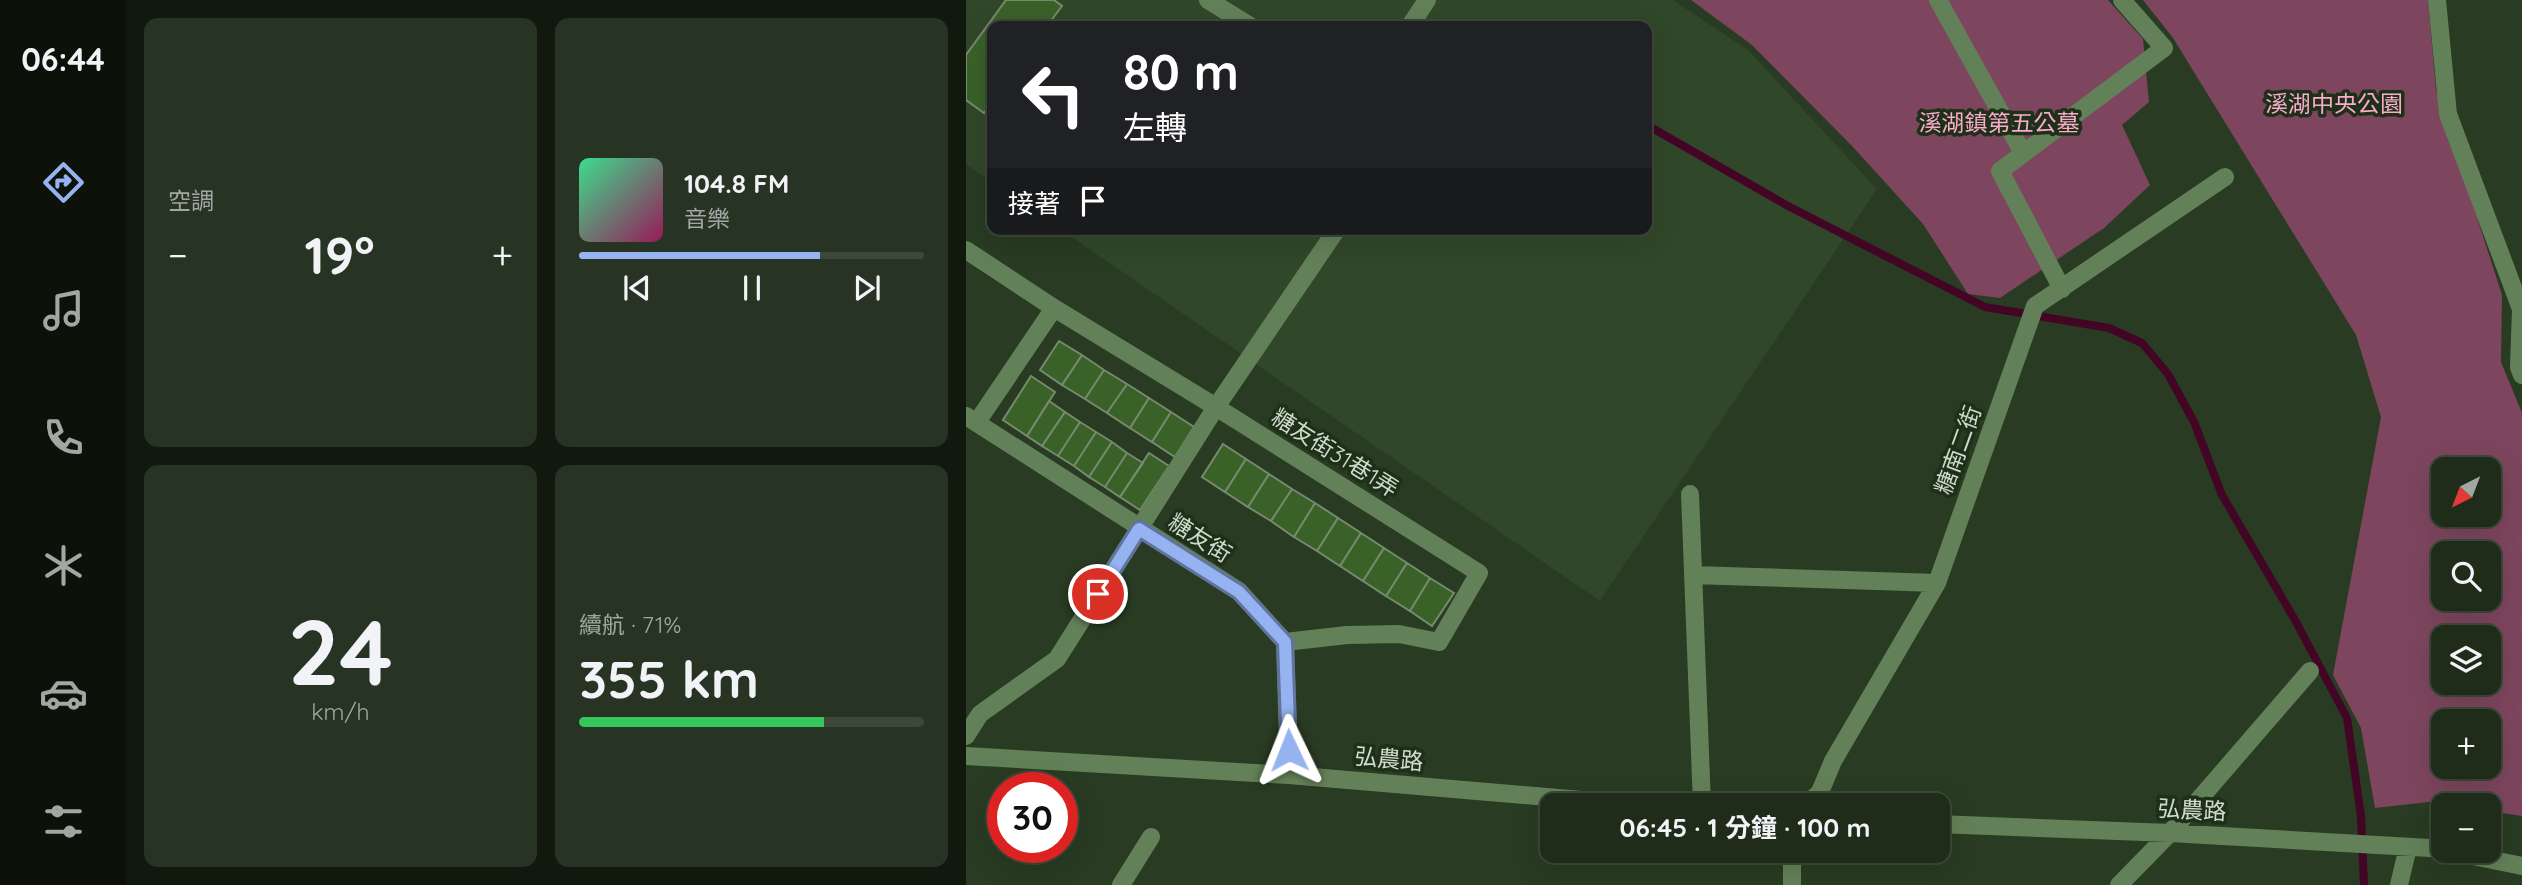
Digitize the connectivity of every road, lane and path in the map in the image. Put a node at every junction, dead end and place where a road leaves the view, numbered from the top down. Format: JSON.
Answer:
{"nodes":[{"id":1,"x":1208,"y":0,"type":"edge"},
{"id":2,"x":1427,"y":0,"type":"edge"},
{"id":3,"x":1938,"y":0,"type":"edge"},
{"id":4,"x":2122,"y":0,"type":"edge"},
{"id":5,"x":2437,"y":0,"type":"edge"},
{"id":6,"x":1242,"y":21,"type":"edge"},
{"id":7,"x":1413,"y":21,"type":"edge"},
{"id":8,"x":2024,"y":153,"type":"junction"},
{"id":9,"x":2225,"y":177,"type":"dead end"},
{"id":10,"x":1333,"y":235,"type":"edge"},
{"id":11,"x":966,"y":250,"type":"edge"},
{"id":12,"x":2062,"y":289,"type":"junction"},
{"id":13,"x":1054,"y":308,"type":"junction"},
{"id":14,"x":2522,"y":375,"type":"edge"},
{"id":15,"x":1216,"y":407,"type":"junction"},
{"id":16,"x":971,"y":419,"type":"edge"},
{"id":17,"x":1690,"y":494,"type":"dead end"},
{"id":18,"x":1139,"y":529,"type":"junction"},
{"id":19,"x":1693,"y":575,"type":"junction"},
{"id":20,"x":1937,"y":583,"type":"junction"},
{"id":21,"x":1285,"y":642,"type":"junction"},
{"id":22,"x":2310,"y":671,"type":"dead end"},
{"id":23,"x":966,"y":736,"type":"edge"},
{"id":24,"x":966,"y":757,"type":"edge"},
{"id":25,"x":1289,"y":775,"type":"junction"},
{"id":26,"x":1702,"y":793,"type":"edge"},
{"id":27,"x":1819,"y":793,"type":"edge"},
{"id":28,"x":1540,"y":796,"type":"edge"},
{"id":29,"x":1950,"y":825,"type":"edge"},
{"id":30,"x":2170,"y":833,"type":"junction"},
{"id":31,"x":1151,"y":837,"type":"dead end"},
{"id":32,"x":2408,"y":847,"type":"junction"},
{"id":33,"x":2431,"y":849,"type":"edge"},
{"id":34,"x":2501,"y":862,"type":"edge"},
{"id":35,"x":1791,"y":863,"type":"edge"},
{"id":36,"x":2522,"y":866,"type":"edge"},
{"id":37,"x":1789,"y":881,"type":"edge"},
{"id":38,"x":1121,"y":885,"type":"edge"},
{"id":39,"x":2119,"y":885,"type":"edge"},
{"id":40,"x":2399,"y":885,"type":"edge"}],
"edges":[{"from":1,"to":6,"type":"street"},
{"from":2,"to":7,"type":"street"},
{"from":3,"to":8,"type":"street"},
{"from":4,"to":8,"type":"street"},
{"from":5,"to":14,"type":"street"},
{"from":8,"to":12,"type":"street"},
{"from":9,"to":12,"type":"street","name":"糖南二街"},
{"from":10,"to":15,"type":"street"},
{"from":11,"to":13,"type":"street","name":"糖友街31巷1弄"},
{"from":12,"to":20,"type":"street","name":"糖南二街"},
{"from":13,"to":15,"type":"street","name":"糖友街31巷1弄"},
{"from":13,"to":16,"type":"street"},
{"from":15,"to":18,"type":"street"},
{"from":15,"to":21,"type":"street","name":"糖友街31巷1弄"},
{"from":16,"to":18,"type":"street","name":"糖友街"},
{"from":17,"to":19,"type":"street"},
{"from":18,"to":21,"type":"street","name":"糖友街"},
{"from":18,"to":23,"type":"street"},
{"from":19,"to":20,"type":"street"},
{"from":19,"to":26,"type":"street"},
{"from":20,"to":27,"type":"street","name":"糖南二街"},
{"from":21,"to":25,"type":"street"},
{"from":22,"to":30,"type":"street"},
{"from":24,"to":25,"type":"street","name":"弘農路"},
{"from":25,"to":28,"type":"street","name":"弘農路"},
{"from":29,"to":30,"type":"street","name":"弘農路"},
{"from":30,"to":32,"type":"street","name":"弘農路"},
{"from":30,"to":39,"type":"street"},
{"from":31,"to":38,"type":"street"},
{"from":32,"to":33,"type":"street","name":"弘農路"},
{"from":32,"to":40,"type":"street"},
{"from":34,"to":36,"type":"street","name":"弘農路"},
{"from":35,"to":37,"type":"street"}]}
